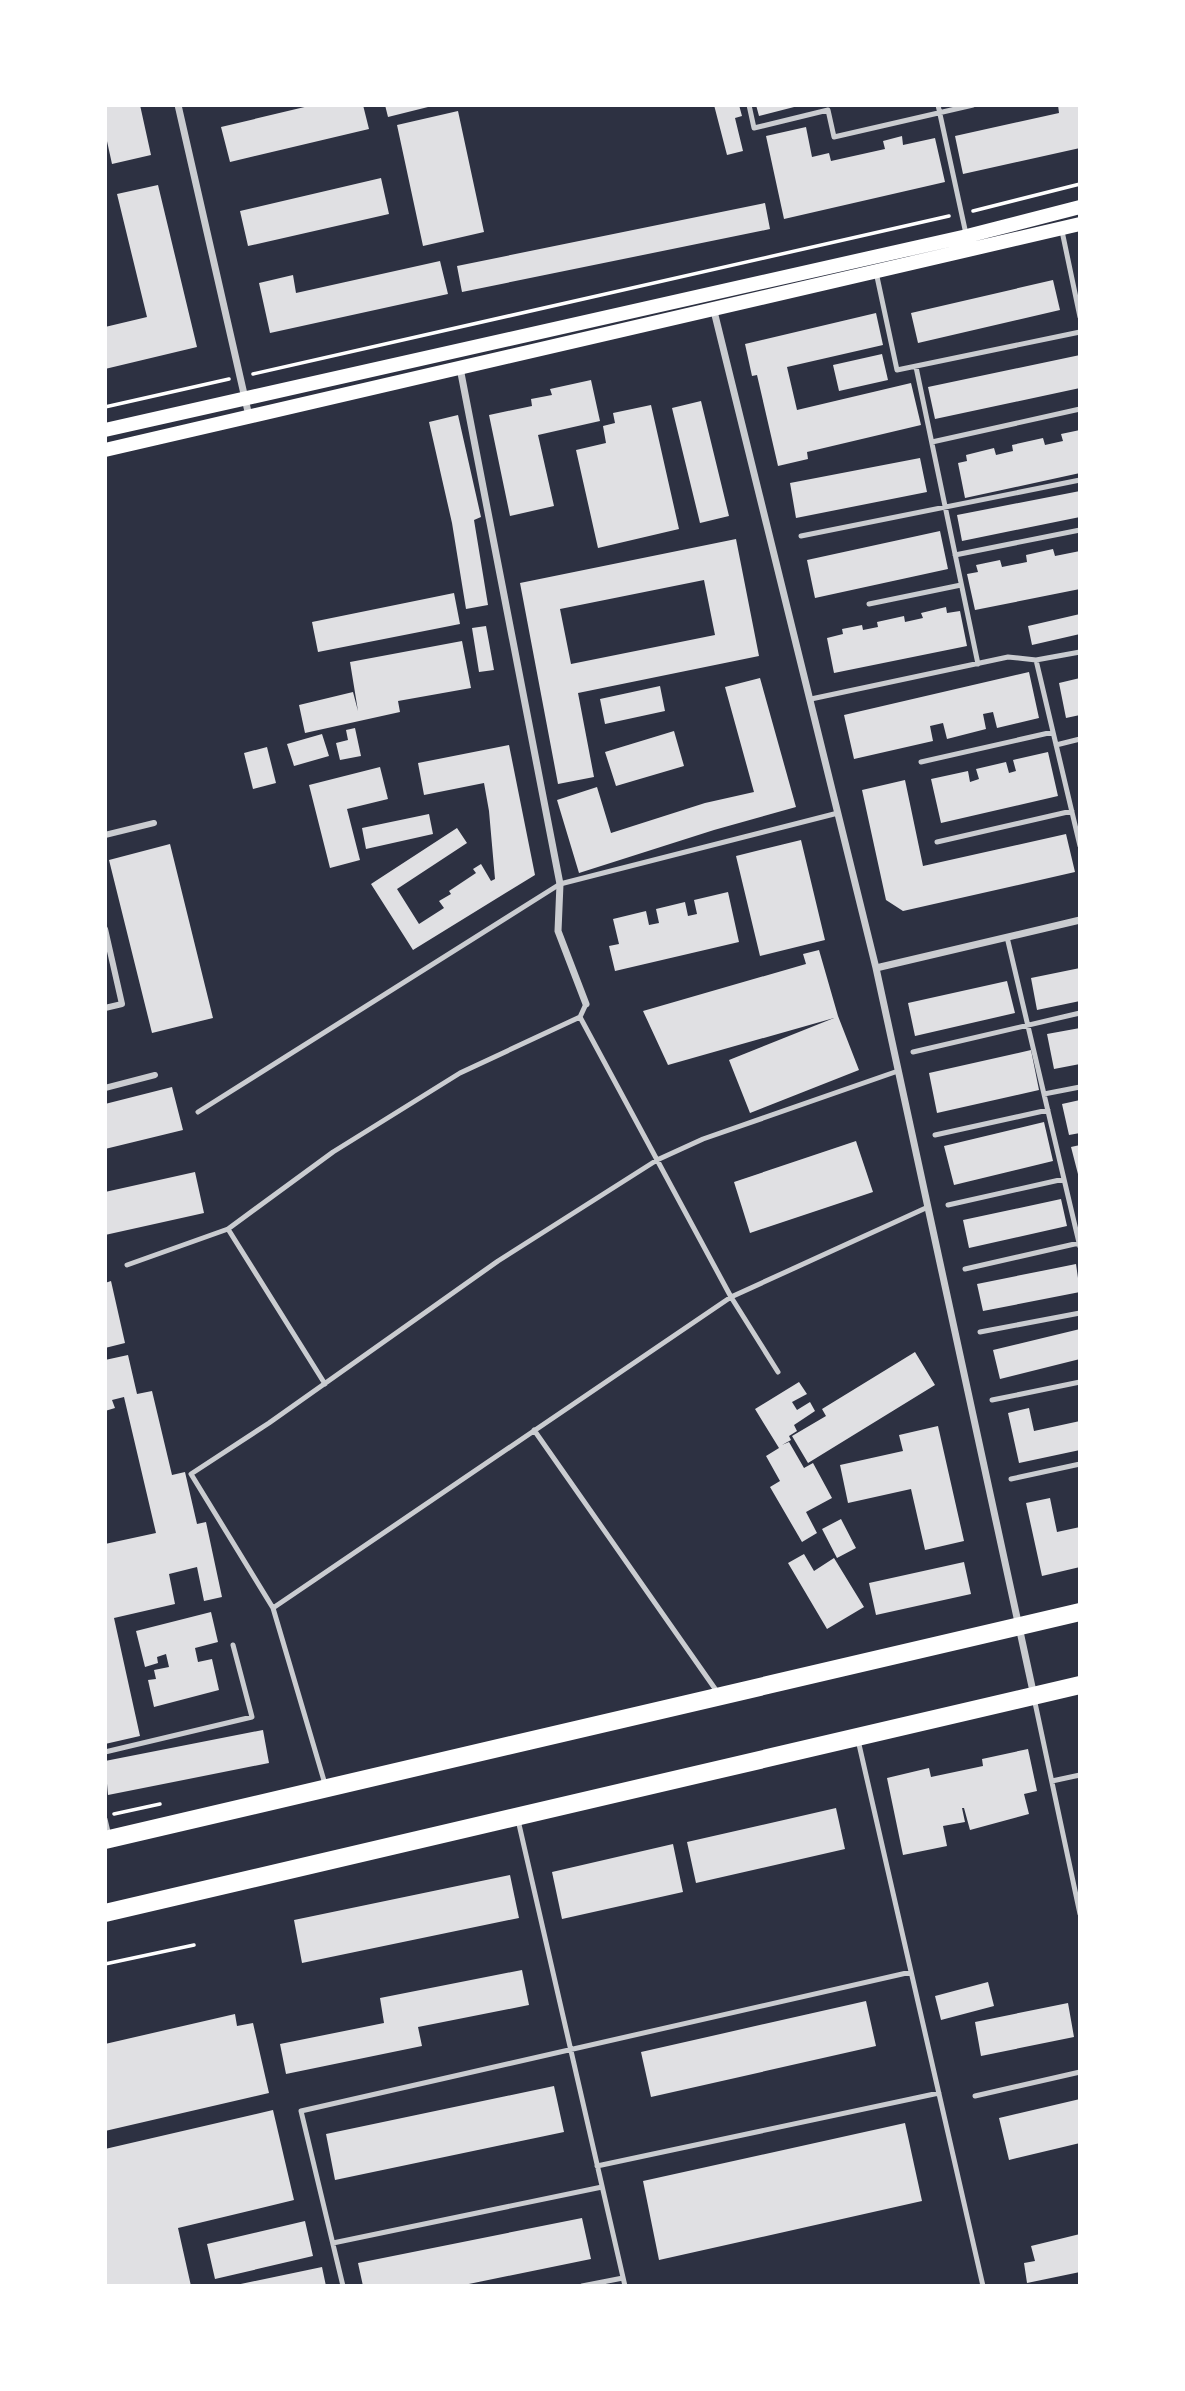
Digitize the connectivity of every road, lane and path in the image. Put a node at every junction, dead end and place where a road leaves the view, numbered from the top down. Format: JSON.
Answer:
{"nodes":[{"id":1,"x":178,"y":105,"type":"edge"},
{"id":2,"x":749,"y":105,"type":"edge"},
{"id":3,"x":938,"y":105,"type":"edge"},
{"id":4,"x":973,"y":105,"type":"edge"},
{"id":5,"x":940,"y":113,"type":"junction"},
{"id":6,"x":1080,"y":184,"type":"edge"},
{"id":7,"x":1080,"y":208,"type":"edge"},
{"id":8,"x":962,"y":214,"type":"junction"},
{"id":9,"x":1080,"y":224,"type":"edge"},
{"id":10,"x":1061,"y":228,"type":"junction"},
{"id":11,"x":969,"y":243,"type":"junction"},
{"id":12,"x":876,"y":271,"type":"junction"},
{"id":13,"x":709,"y":292,"type":"junction"},
{"id":14,"x":713,"y":310,"type":"junction"},
{"id":15,"x":1080,"y":317,"type":"edge"},
{"id":16,"x":1080,"y":332,"type":"edge"},
{"id":17,"x":916,"y":367,"type":"junction"},
{"id":18,"x":460,"y":368,"type":"junction"},
{"id":19,"x":240,"y":377,"type":"junction"},
{"id":20,"x":245,"y":399,"type":"junction"},
{"id":21,"x":105,"y":407,"type":"edge"},
{"id":22,"x":1080,"y":409,"type":"edge"},
{"id":23,"x":249,"y":416,"type":"junction"},
{"id":24,"x":105,"y":430,"type":"edge"},
{"id":25,"x":932,"y":442,"type":"junction"},
{"id":26,"x":105,"y":450,"type":"edge"},
{"id":27,"x":1080,"y":480,"type":"edge"},
{"id":28,"x":945,"y":507,"type":"junction"},
{"id":29,"x":1080,"y":530,"type":"edge"},
{"id":30,"x":801,"y":536,"type":"dead end"},
{"id":31,"x":955,"y":555,"type":"junction"},
{"id":32,"x":961,"y":585,"type":"junction"},
{"id":33,"x":869,"y":604,"type":"dead end"},
{"id":34,"x":1080,"y":652,"type":"edge"},
{"id":35,"x":1036,"y":660,"type":"junction"},
{"id":36,"x":978,"y":664,"type":"junction"},
{"id":37,"x":811,"y":699,"type":"junction"},
{"id":38,"x":1053,"y":732,"type":"junction"},
{"id":39,"x":1080,"y":739,"type":"edge"},
{"id":40,"x":1056,"y":745,"type":"junction"},
{"id":41,"x":921,"y":762,"type":"dead end"},
{"id":42,"x":1072,"y":811,"type":"junction"},
{"id":43,"x":838,"y":813,"type":"junction"},
{"id":44,"x":153,"y":823,"type":"dead end"},
{"id":45,"x":1077,"y":823,"type":"edge"},
{"id":46,"x":105,"y":835,"type":"edge"},
{"id":47,"x":937,"y":842,"type":"dead end"},
{"id":48,"x":1080,"y":846,"type":"edge"},
{"id":49,"x":559,"y":884,"type":"junction"},
{"id":50,"x":1080,"y":920,"type":"edge"},
{"id":51,"x":105,"y":929,"type":"edge"},
{"id":52,"x":1007,"y":937,"type":"junction"},
{"id":53,"x":876,"y":968,"type":"junction"},
{"id":54,"x":586,"y":1004,"type":"joint"},
{"id":55,"x":105,"y":1008,"type":"edge"},
{"id":56,"x":1080,"y":1013,"type":"edge"},
{"id":57,"x":580,"y":1017,"type":"junction"},
{"id":58,"x":1028,"y":1025,"type":"junction"},
{"id":59,"x":913,"y":1052,"type":"dead end"},
{"id":60,"x":898,"y":1071,"type":"junction"},
{"id":61,"x":155,"y":1075,"type":"dead end"},
{"id":62,"x":1080,"y":1087,"type":"edge"},
{"id":63,"x":105,"y":1088,"type":"edge"},
{"id":64,"x":1044,"y":1094,"type":"junction"},
{"id":65,"x":1048,"y":1110,"type":"junction"},
{"id":66,"x":198,"y":1112,"type":"dead end"},
{"id":67,"x":934,"y":1135,"type":"dead end"},
{"id":68,"x":657,"y":1160,"type":"junction"},
{"id":69,"x":1064,"y":1179,"type":"junction"},
{"id":70,"x":948,"y":1205,"type":"dead end"},
{"id":71,"x":928,"y":1207,"type":"junction"},
{"id":72,"x":228,"y":1229,"type":"junction"},
{"id":73,"x":1080,"y":1245,"type":"edge"},
{"id":74,"x":127,"y":1265,"type":"dead end"},
{"id":75,"x":965,"y":1269,"type":"dead end"},
{"id":76,"x":731,"y":1297,"type":"junction"},
{"id":77,"x":1080,"y":1313,"type":"edge"},
{"id":78,"x":980,"y":1332,"type":"dead end"},
{"id":79,"x":778,"y":1372,"type":"dead end"},
{"id":80,"x":1080,"y":1382,"type":"edge"},
{"id":81,"x":325,"y":1384,"type":"junction"},
{"id":82,"x":992,"y":1400,"type":"dead end"},
{"id":83,"x":534,"y":1430,"type":"junction"},
{"id":84,"x":1080,"y":1464,"type":"edge"},
{"id":85,"x":1011,"y":1479,"type":"dead end"},
{"id":86,"x":273,"y":1608,"type":"junction"},
{"id":87,"x":1080,"y":1612,"type":"edge"},
{"id":88,"x":1019,"y":1626,"type":"junction"},
{"id":89,"x":233,"y":1645,"type":"dead end"},
{"id":90,"x":1080,"y":1685,"type":"edge"},
{"id":91,"x":719,"y":1696,"type":"junction"},
{"id":92,"x":1034,"y":1696,"type":"junction"},
{"id":93,"x":857,"y":1737,"type":"junction"},
{"id":94,"x":105,"y":1752,"type":"edge"},
{"id":95,"x":1080,"y":1776,"type":"edge"},
{"id":96,"x":1052,"y":1781,"type":"junction"},
{"id":97,"x":325,"y":1787,"type":"junction"},
{"id":98,"x":160,"y":1804,"type":"dead end"},
{"id":99,"x":118,"y":1813,"type":"dead end"},
{"id":100,"x":517,"y":1817,"type":"junction"},
{"id":101,"x":105,"y":1819,"type":"edge"},
{"id":102,"x":107,"y":1839,"type":"edge"},
{"id":103,"x":105,"y":1913,"type":"edge"},
{"id":104,"x":1080,"y":1914,"type":"edge"},
{"id":105,"x":194,"y":1945,"type":"dead end"},
{"id":106,"x":105,"y":1964,"type":"edge"},
{"id":107,"x":911,"y":1972,"type":"junction"},
{"id":108,"x":571,"y":2049,"type":"junction"},
{"id":109,"x":1080,"y":2072,"type":"edge"},
{"id":110,"x":939,"y":2093,"type":"junction"},
{"id":111,"x":975,"y":2096,"type":"dead end"},
{"id":112,"x":597,"y":2166,"type":"junction"},
{"id":113,"x":602,"y":2188,"type":"junction"},
{"id":114,"x":333,"y":2244,"type":"junction"},
{"id":115,"x":623,"y":2278,"type":"junction"},
{"id":116,"x":344,"y":2286,"type":"edge"},
{"id":117,"x":582,"y":2286,"type":"edge"},
{"id":118,"x":625,"y":2286,"type":"edge"},
{"id":119,"x":983,"y":2286,"type":"edge"}],
"edges":[{"from":1,"to":19,"type":"street"},
{"from":2,"to":5,"type":"lane"},
{"from":3,"to":5,"type":"lane"},
{"from":4,"to":5,"type":"lane"},
{"from":5,"to":8,"type":"lane"},
{"from":6,"to":8,"type":"path"},
{"from":7,"to":11,"type":"main road"},
{"from":8,"to":11,"type":"lane"},
{"from":8,"to":19,"type":"path"},
{"from":9,"to":10,"type":"main road"},
{"from":10,"to":11,"type":"main road"},
{"from":10,"to":15,"type":"lane"},
{"from":11,"to":12,"type":"main road"},
{"from":11,"to":13,"type":"main road"},
{"from":12,"to":14,"type":"main road"},
{"from":12,"to":17,"type":"lane"},
{"from":13,"to":14,"type":"street"},
{"from":13,"to":20,"type":"main road"},
{"from":14,"to":18,"type":"main road"},
{"from":14,"to":37,"type":"street"},
{"from":16,"to":17,"type":"lane"},
{"from":17,"to":25,"type":"lane"},
{"from":18,"to":23,"type":"main road"},
{"from":18,"to":49,"type":"street"},
{"from":19,"to":20,"type":"street"},
{"from":19,"to":21,"type":"path"},
{"from":20,"to":23,"type":"street"},
{"from":20,"to":24,"type":"main road"},
{"from":22,"to":25,"type":"lane"},
{"from":23,"to":26,"type":"main road"},
{"from":25,"to":28,"type":"lane"},
{"from":27,"to":28,"type":"lane"},
{"from":28,"to":30,"type":"lane"},
{"from":28,"to":31,"type":"lane"},
{"from":29,"to":31,"type":"lane"},
{"from":31,"to":32,"type":"lane"},
{"from":32,"to":33,"type":"lane"},
{"from":32,"to":36,"type":"lane"},
{"from":34,"to":35,"type":"lane"},
{"from":35,"to":36,"type":"lane"},
{"from":35,"to":38,"type":"lane"},
{"from":36,"to":37,"type":"lane"},
{"from":37,"to":43,"type":"street"},
{"from":38,"to":40,"type":"lane"},
{"from":38,"to":41,"type":"lane"},
{"from":39,"to":40,"type":"lane"},
{"from":40,"to":42,"type":"lane"},
{"from":42,"to":45,"type":"lane"},
{"from":42,"to":47,"type":"lane"},
{"from":43,"to":49,"type":"lane"},
{"from":43,"to":53,"type":"street"},
{"from":44,"to":46,"type":"street"},
{"from":45,"to":48,"type":"lane"},
{"from":49,"to":54,"type":"street"},
{"from":49,"to":66,"type":"lane"},
{"from":50,"to":52,"type":"street"},
{"from":51,"to":55,"type":"street"},
{"from":52,"to":53,"type":"street"},
{"from":52,"to":58,"type":"lane"},
{"from":53,"to":60,"type":"street"},
{"from":54,"to":57,"type":"lane"},
{"from":56,"to":58,"type":"lane"},
{"from":57,"to":68,"type":"lane"},
{"from":57,"to":72,"type":"lane"},
{"from":58,"to":59,"type":"lane"},
{"from":58,"to":64,"type":"lane"},
{"from":60,"to":68,"type":"lane"},
{"from":60,"to":71,"type":"street"},
{"from":61,"to":63,"type":"street"},
{"from":62,"to":64,"type":"lane"},
{"from":64,"to":65,"type":"lane"},
{"from":65,"to":67,"type":"lane"},
{"from":65,"to":69,"type":"lane"},
{"from":68,"to":76,"type":"lane"},
{"from":68,"to":81,"type":"lane"},
{"from":69,"to":70,"type":"lane"},
{"from":69,"to":73,"type":"lane"},
{"from":71,"to":76,"type":"lane"},
{"from":71,"to":88,"type":"street"},
{"from":72,"to":74,"type":"lane"},
{"from":72,"to":81,"type":"lane"},
{"from":73,"to":75,"type":"lane"},
{"from":76,"to":79,"type":"lane"},
{"from":76,"to":83,"type":"lane"},
{"from":77,"to":78,"type":"lane"},
{"from":80,"to":82,"type":"lane"},
{"from":81,"to":86,"type":"lane"},
{"from":83,"to":86,"type":"lane"},
{"from":83,"to":91,"type":"lane"},
{"from":84,"to":85,"type":"lane"},
{"from":86,"to":97,"type":"lane"},
{"from":87,"to":88,"type":"main road"},
{"from":88,"to":91,"type":"main road"},
{"from":88,"to":92,"type":"street"},
{"from":89,"to":94,"type":"lane"},
{"from":90,"to":92,"type":"main road"},
{"from":91,"to":97,"type":"main road"},
{"from":92,"to":93,"type":"main road"},
{"from":92,"to":96,"type":"lane"},
{"from":93,"to":100,"type":"main road"},
{"from":93,"to":107,"type":"lane"},
{"from":95,"to":96,"type":"lane"},
{"from":96,"to":104,"type":"lane"},
{"from":97,"to":102,"type":"main road"},
{"from":98,"to":99,"type":"path"},
{"from":100,"to":103,"type":"main road"},
{"from":100,"to":108,"type":"lane"},
{"from":101,"to":102,"type":"lane"},
{"from":105,"to":106,"type":"path"},
{"from":107,"to":108,"type":"lane"},
{"from":107,"to":110,"type":"lane"},
{"from":108,"to":112,"type":"lane"},
{"from":108,"to":114,"type":"lane"},
{"from":109,"to":111,"type":"lane"},
{"from":110,"to":112,"type":"lane"},
{"from":110,"to":119,"type":"lane"},
{"from":112,"to":113,"type":"lane"},
{"from":113,"to":114,"type":"lane"},
{"from":113,"to":115,"type":"lane"},
{"from":114,"to":116,"type":"lane"},
{"from":115,"to":117,"type":"lane"},
{"from":115,"to":118,"type":"lane"}]}
